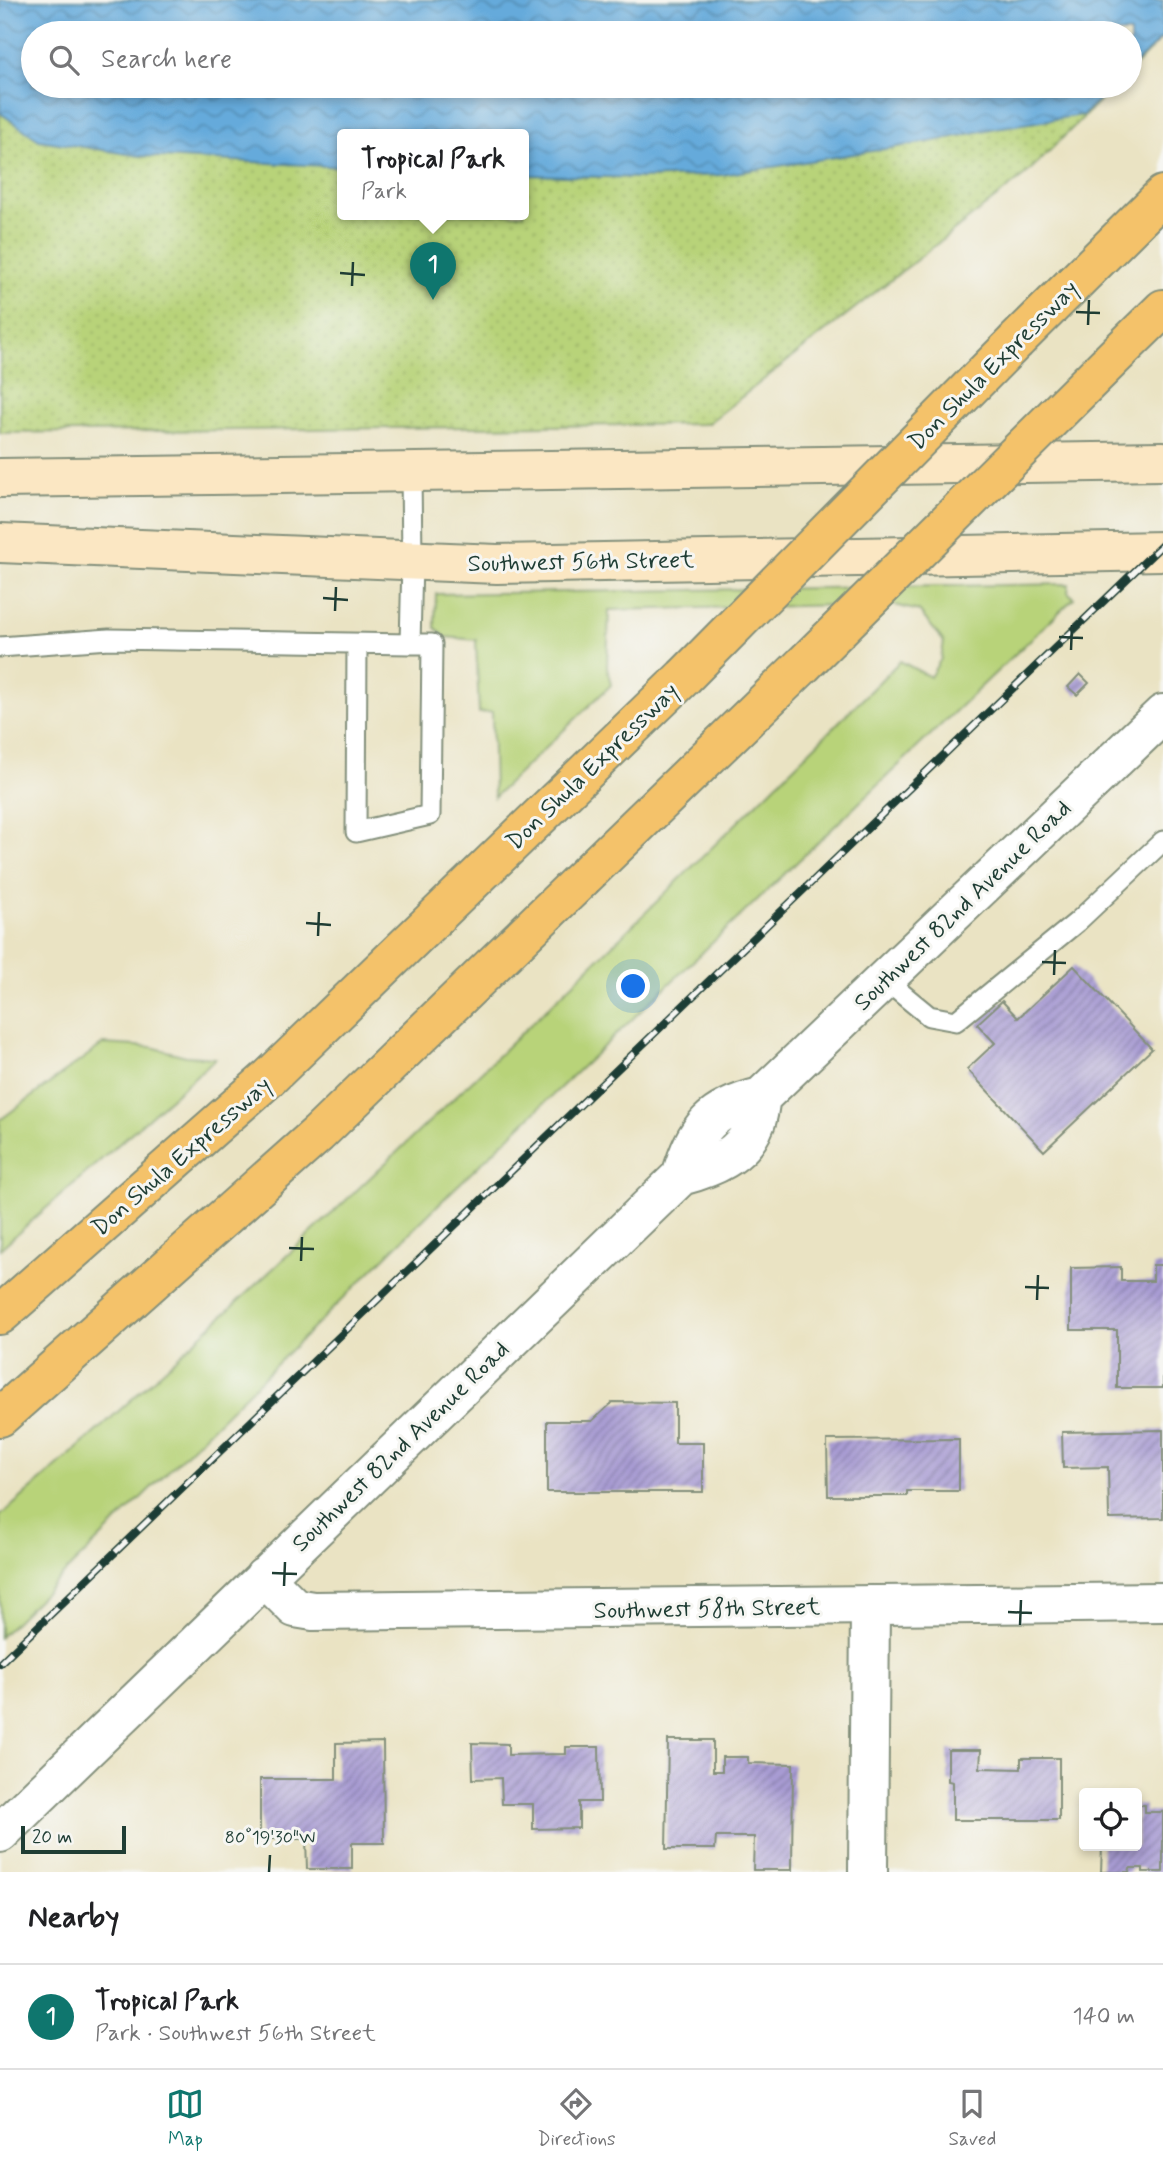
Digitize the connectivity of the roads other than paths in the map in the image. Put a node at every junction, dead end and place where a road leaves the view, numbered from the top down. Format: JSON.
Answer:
{"nodes":[{"id":1,"x":1163,"y":195,"type":"edge"},
{"id":2,"x":1163,"y":309,"type":"edge"},
{"id":3,"x":1163,"y":461,"type":"edge"},
{"id":4,"x":411,"y":471,"type":"junction"},
{"id":5,"x":0,"y":478,"type":"edge"},
{"id":6,"x":0,"y":543,"type":"edge"},
{"id":7,"x":1163,"y":551,"type":"edge"},
{"id":8,"x":412,"y":561,"type":"junction"},
{"id":9,"x":358,"y":644,"type":"junction"},
{"id":10,"x":410,"y":644,"type":"junction"},
{"id":11,"x":0,"y":647,"type":"edge"},
{"id":12,"x":1163,"y":714,"type":"edge"},
{"id":13,"x":1163,"y":841,"type":"edge"},
{"id":14,"x":884,"y":979,"type":"junction"},
{"id":15,"x":0,"y":1315,"type":"edge"},
{"id":16,"x":0,"y":1417,"type":"edge"},
{"id":17,"x":264,"y":1577,"type":"junction"},
{"id":18,"x":1163,"y":1602,"type":"edge"},
{"id":19,"x":870,"y":1605,"type":"junction"},
{"id":20,"x":0,"y":1833,"type":"edge"},
{"id":21,"x":868,"y":1872,"type":"edge"}],
"edges":[{"from":1,"to":15,"type":"highway","name":"Don Shula Expressway","bridge":true},
{"from":2,"to":16,"type":"highway","bridge":true},
{"from":3,"to":4,"type":"main road"},
{"from":4,"to":5,"type":"main road"},
{"from":4,"to":8,"type":"lane"},
{"from":6,"to":8,"type":"main road","name":"Southwest 56th Street"},
{"from":7,"to":8,"type":"main road","name":"Southwest 56th Street"},
{"from":8,"to":10,"type":"lane"},
{"from":9,"to":10,"type":"lane"},
{"from":9,"to":10,"type":"lane"},
{"from":9,"to":11,"type":"lane"},
{"from":12,"to":14,"type":"street","name":"Southwest 82nd Avenue Road"},
{"from":13,"to":14,"type":"lane"},
{"from":14,"to":17,"type":"street","name":"Southwest 82nd Avenue Road"},
{"from":17,"to":19,"type":"street","name":"Southwest 58th Street"},
{"from":17,"to":20,"type":"street","name":"Southwest 82nd Avenue Road"},
{"from":18,"to":19,"type":"street","name":"Southwest 58th Street"},
{"from":19,"to":21,"type":"street"}]}
